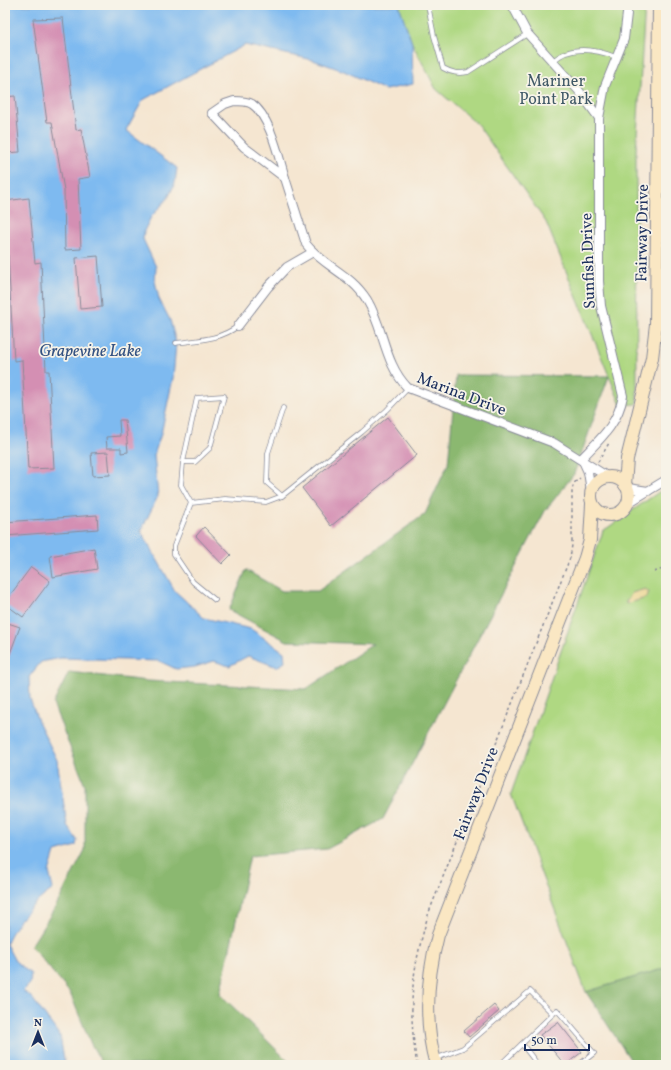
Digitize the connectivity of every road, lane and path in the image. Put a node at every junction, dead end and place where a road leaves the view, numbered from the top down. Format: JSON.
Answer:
{"nodes":[{"id":1,"x":428,"y":5,"type":"edge"},
{"id":2,"x":512,"y":5,"type":"edge"},
{"id":3,"x":628,"y":5,"type":"edge"},
{"id":4,"x":660,"y":5,"type":"edge"},
{"id":5,"x":527,"y":33,"type":"junction"},
{"id":6,"x":616,"y":57,"type":"junction"},
{"id":7,"x":552,"y":62,"type":"junction"},
{"id":8,"x":599,"y":118,"type":"junction"},
{"id":9,"x":285,"y":178,"type":"junction"},
{"id":10,"x":313,"y":252,"type":"junction"},
{"id":11,"x":238,"y":326,"type":"joint"},
{"id":12,"x":176,"y":343,"type":"dead end"},
{"id":13,"x":408,"y":388,"type":"junction"},
{"id":14,"x":283,"y":408,"type":"dead end"},
{"id":15,"x":606,"y":432,"type":"junction"},
{"id":16,"x":581,"y":459,"type":"junction"},
{"id":17,"x":627,"y":459,"type":"junction"},
{"id":18,"x":183,"y":462,"type":"junction"},
{"id":19,"x":590,"y":470,"type":"junction"},
{"id":20,"x":611,"y":477,"type":"junction"},
{"id":21,"x":666,"y":480,"type":"edge"},
{"id":22,"x":627,"y":486,"type":"junction"},
{"id":23,"x":591,"y":491,"type":"junction"},
{"id":24,"x":649,"y":492,"type":"junction"},
{"id":25,"x":282,"y":496,"type":"junction"},
{"id":26,"x":191,"y":503,"type":"junction"},
{"id":27,"x":628,"y":503,"type":"junction"},
{"id":28,"x":592,"y":504,"type":"junction"},
{"id":29,"x":612,"y":515,"type":"junction"},
{"id":30,"x":590,"y":540,"type":"junction"},
{"id":31,"x":666,"y":568,"type":"edge"},
{"id":32,"x":654,"y":572,"type":"dead end"},
{"id":33,"x":215,"y":600,"type":"dead end"},
{"id":34,"x":553,"y":1014,"type":"junction"},
{"id":35,"x":522,"y":1044,"type":"junction"},
{"id":36,"x":435,"y":1062,"type":"edge"},
{"id":37,"x":417,"y":1065,"type":"edge"},
{"id":38,"x":500,"y":1065,"type":"edge"},
{"id":39,"x":538,"y":1065,"type":"edge"},
{"id":40,"x":579,"y":1065,"type":"edge"}],
"edges":[{"from":1,"to":5,"type":"lane"},
{"from":2,"to":5,"type":"street"},
{"from":3,"to":6,"type":"street","name":"Sunfish Drive"},
{"from":4,"to":17,"type":"street","name":"Fairway Drive"},
{"from":5,"to":7,"type":"street"},
{"from":6,"to":7,"type":"lane"},
{"from":6,"to":8,"type":"street","name":"Sunfish Drive"},
{"from":7,"to":8,"type":"street"},
{"from":8,"to":15,"type":"street","name":"Sunfish Drive"},
{"from":9,"to":9,"type":"street","name":"Marina Drive"},
{"from":9,"to":10,"type":"street","name":"Marina Drive"},
{"from":10,"to":11,"type":"street"},
{"from":10,"to":13,"type":"street","name":"Marina Drive"},
{"from":11,"to":12,"type":"lane"},
{"from":13,"to":16,"type":"street","name":"Marina Drive"},
{"from":13,"to":25,"type":"lane"},
{"from":14,"to":25,"type":"lane"},
{"from":15,"to":16,"type":"street","name":"Sunfish Drive"},
{"from":15,"to":19,"type":"path"},
{"from":16,"to":19,"type":"street","name":"Marina Drive"},
{"from":17,"to":20,"type":"street","name":"Fairway Drive"},
{"from":17,"to":22,"type":"street","name":"Fairway Drive"},
{"from":18,"to":18,"type":"lane"},
{"from":18,"to":26,"type":"lane"},
{"from":19,"to":20,"type":"street","name":"Marina Drive"},
{"from":19,"to":23,"type":"street"},
{"from":19,"to":37,"type":"path"},
{"from":20,"to":22,"type":"street"},
{"from":20,"to":23,"type":"street","name":"Fairway Drive"},
{"from":21,"to":24,"type":"street"},
{"from":22,"to":24,"type":"street"},
{"from":22,"to":27,"type":"street","name":"Fairway Drive"},
{"from":23,"to":28,"type":"street","name":"Fairway Drive"},
{"from":24,"to":27,"type":"street"},
{"from":25,"to":26,"type":"lane"},
{"from":26,"to":33,"type":"lane"},
{"from":27,"to":29,"type":"street","name":"Fairway Drive"},
{"from":28,"to":29,"type":"street"},
{"from":28,"to":30,"type":"street","name":"Fairway Drive"},
{"from":29,"to":30,"type":"street","name":"Fairway Drive"},
{"from":30,"to":36,"type":"street","name":"Fairway Drive"},
{"from":31,"to":32,"type":"path"},
{"from":34,"to":35,"type":"lane"},
{"from":34,"to":36,"type":"lane"},
{"from":34,"to":40,"type":"lane"},
{"from":35,"to":38,"type":"lane"},
{"from":35,"to":39,"type":"lane"}]}
